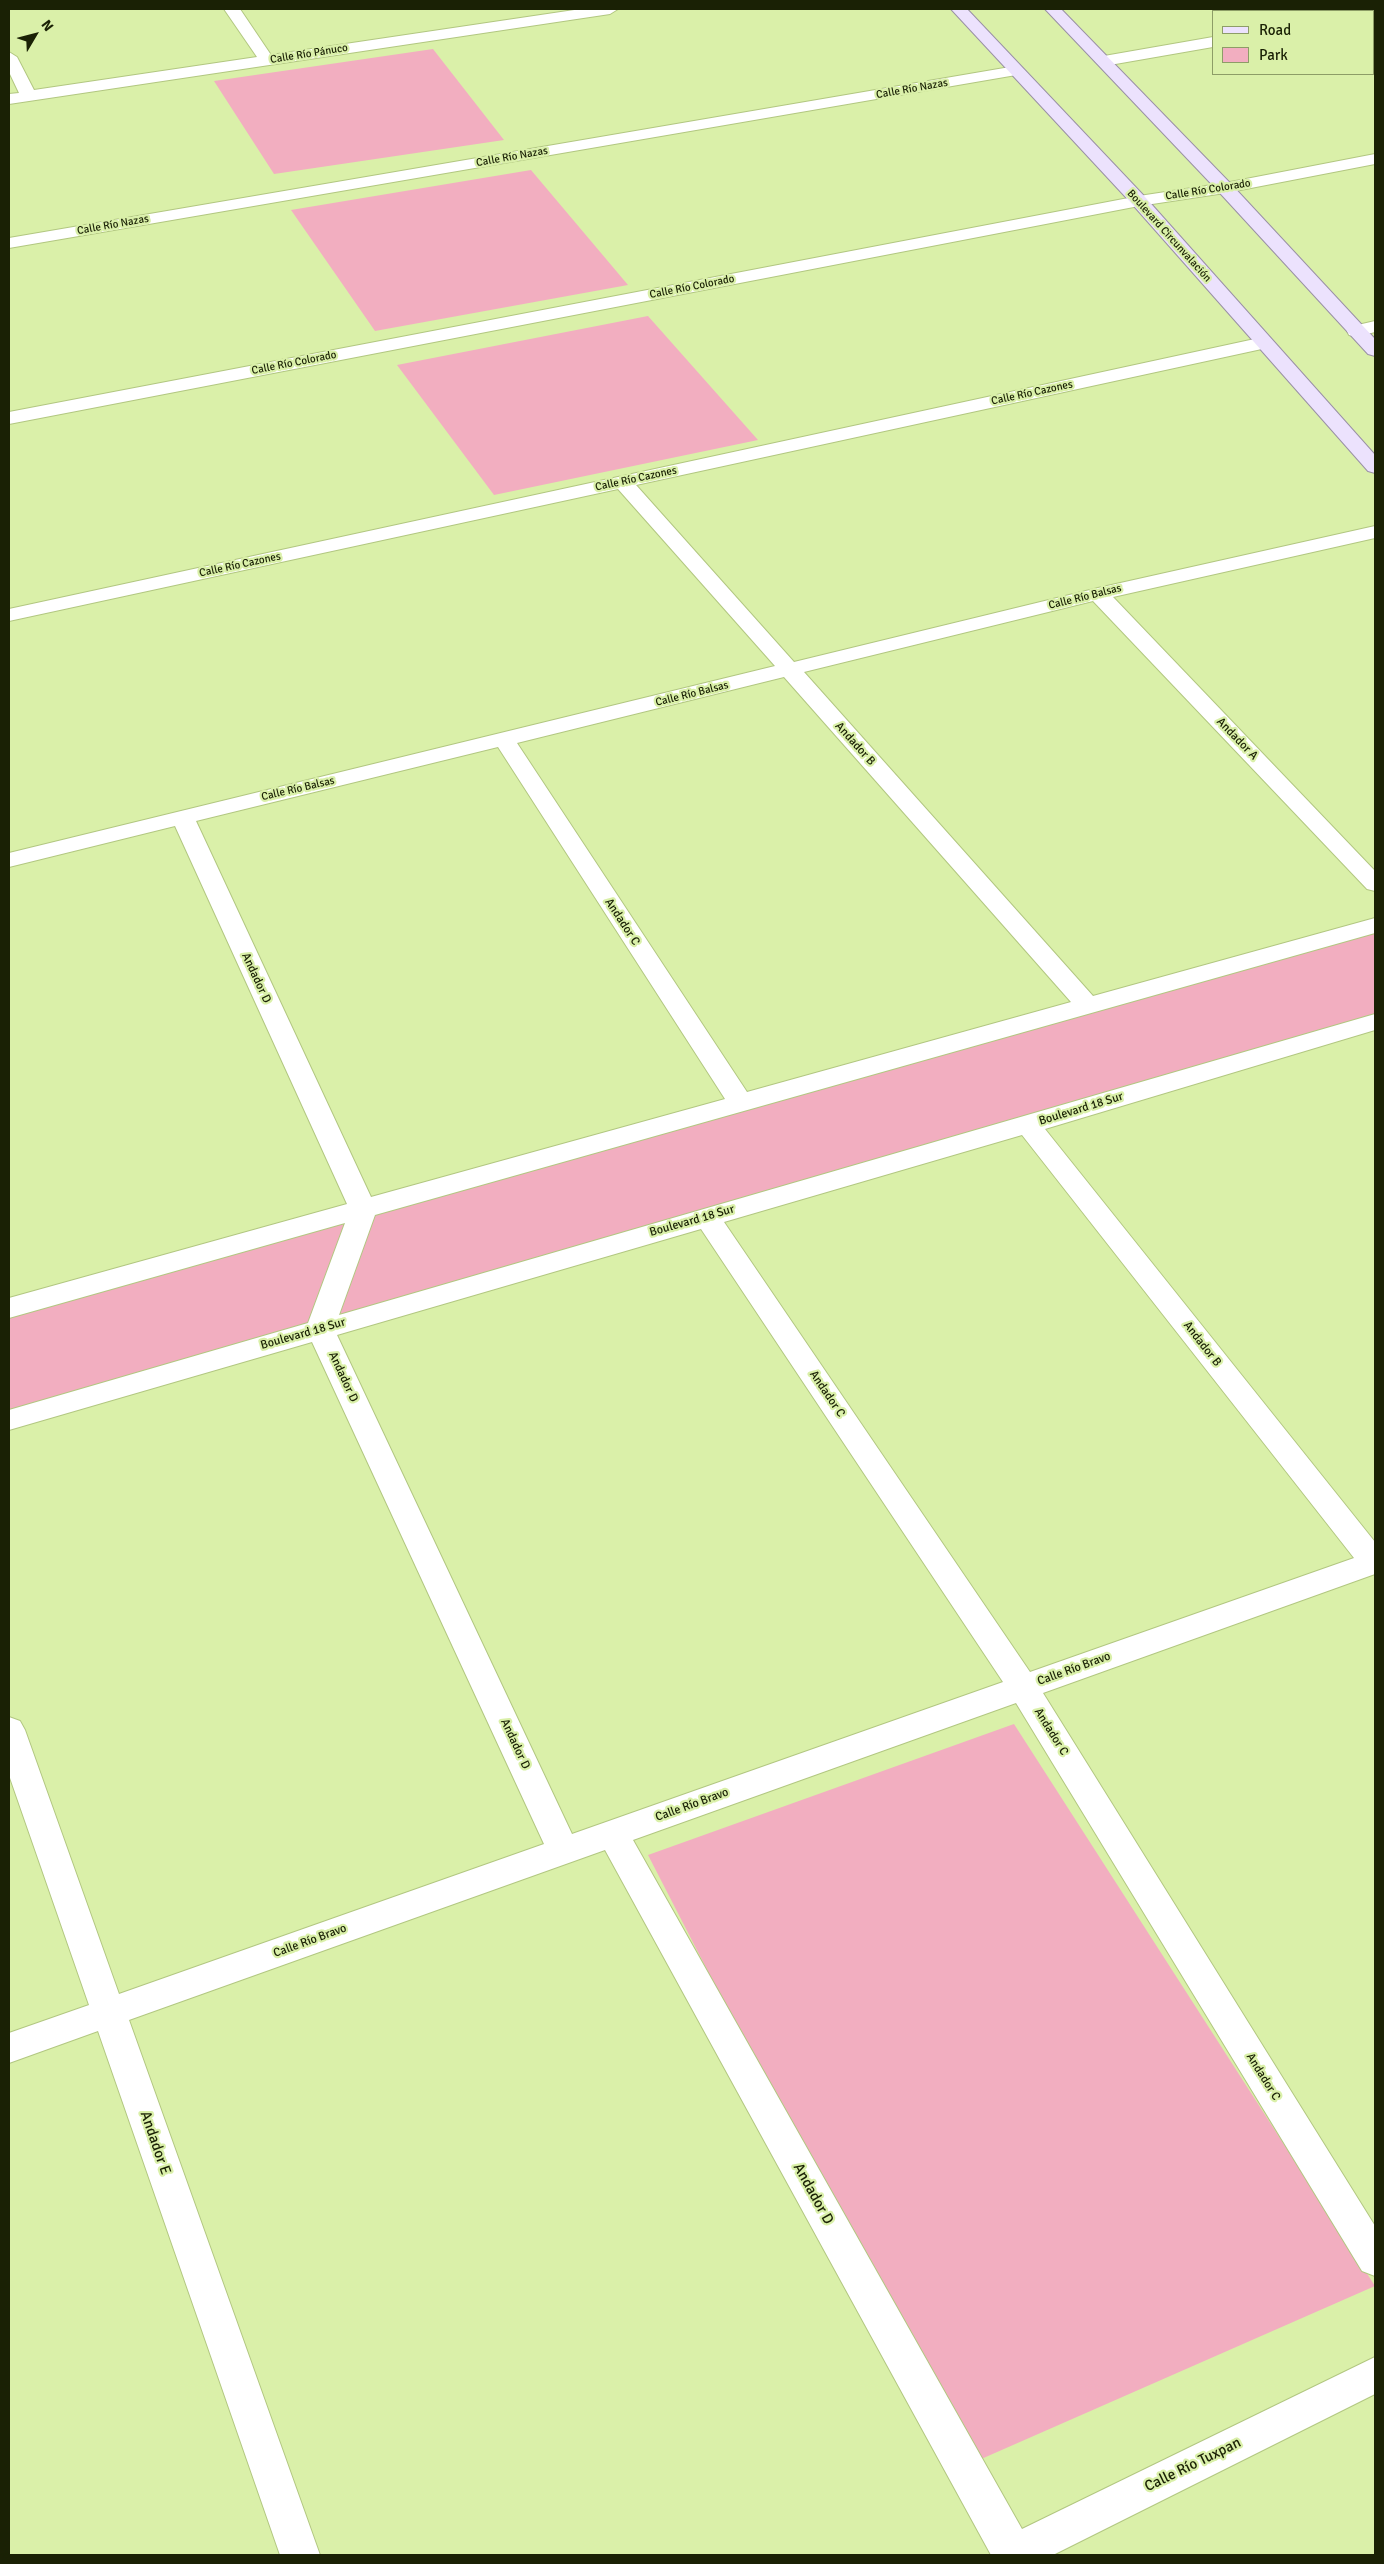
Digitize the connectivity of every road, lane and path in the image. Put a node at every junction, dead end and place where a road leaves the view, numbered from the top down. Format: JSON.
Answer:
{"nodes":[{"id":1,"x":232,"y":9,"type":"edge"},
{"id":2,"x":610,"y":9,"type":"edge"},
{"id":3,"x":959,"y":9,"type":"edge"},
{"id":4,"x":1053,"y":9,"type":"edge"},
{"id":5,"x":1212,"y":42,"type":"edge"},
{"id":6,"x":9,"y":57,"type":"edge"},
{"id":7,"x":267,"y":60,"type":"junction"},
{"id":8,"x":1104,"y":61,"type":"junction"},
{"id":9,"x":1016,"y":71,"type":"junction"},
{"id":10,"x":29,"y":96,"type":"junction"},
{"id":11,"x":9,"y":99,"type":"edge"},
{"id":12,"x":1375,"y":159,"type":"edge"},
{"id":13,"x":1225,"y":188,"type":"junction"},
{"id":14,"x":1138,"y":201,"type":"junction"},
{"id":15,"x":9,"y":243,"type":"edge"},
{"id":16,"x":1375,"y":327,"type":"edge"},
{"id":17,"x":1356,"y":331,"type":"junction"},
{"id":18,"x":1264,"y":343,"type":"junction"},
{"id":19,"x":1375,"y":350,"type":"edge"},
{"id":20,"x":9,"y":418,"type":"edge"},
{"id":21,"x":1375,"y":467,"type":"edge"},
{"id":22,"x":623,"y":482,"type":"junction"},
{"id":23,"x":1375,"y":532,"type":"edge"},
{"id":24,"x":1098,"y":594,"type":"junction"},
{"id":25,"x":9,"y":615,"type":"edge"},
{"id":26,"x":789,"y":671,"type":"junction"},
{"id":27,"x":504,"y":740,"type":"junction"},
{"id":28,"x":182,"y":817,"type":"junction"},
{"id":29,"x":9,"y":860,"type":"edge"},
{"id":30,"x":1375,"y":884,"type":"edge"},
{"id":31,"x":1375,"y":925,"type":"edge"},
{"id":32,"x":1087,"y":1006,"type":"junction"},
{"id":33,"x":1375,"y":1022,"type":"edge"},
{"id":34,"x":741,"y":1103,"type":"junction"},
{"id":35,"x":1028,"y":1125,"type":"junction"},
{"id":36,"x":363,"y":1210,"type":"junction"},
{"id":37,"x":707,"y":1216,"type":"junction"},
{"id":38,"x":9,"y":1308,"type":"edge"},
{"id":39,"x":320,"y":1329,"type":"junction"},
{"id":40,"x":9,"y":1420,"type":"edge"},
{"id":41,"x":1375,"y":1562,"type":"edge"},
{"id":42,"x":1023,"y":1687,"type":"junction"},
{"id":43,"x":9,"y":1730,"type":"edge"},
{"id":44,"x":613,"y":1834,"type":"junction"},
{"id":45,"x":564,"y":1851,"type":"junction"},
{"id":46,"x":109,"y":2012,"type":"junction"},
{"id":47,"x":9,"y":2048,"type":"edge"},
{"id":48,"x":1375,"y":2259,"type":"edge"},
{"id":49,"x":1375,"y":2375,"type":"edge"},
{"id":50,"x":1012,"y":2554,"type":"edge"},
{"id":51,"x":300,"y":2555,"type":"edge"}],
"edges":[{"from":1,"to":7,"type":"street"},
{"from":2,"to":7,"type":"street","name":"Calle Río Pánuco"},
{"from":3,"to":9,"type":"main road","name":"Boulevard Circunvalación"},
{"from":4,"to":8,"type":"main road"},
{"from":5,"to":8,"type":"street"},
{"from":6,"to":10,"type":"street"},
{"from":7,"to":10,"type":"street","name":"Calle Río Pánuco"},
{"from":8,"to":13,"type":"main road"},
{"from":9,"to":14,"type":"main road","name":"Boulevard Circunvalación"},
{"from":9,"to":15,"type":"street","name":"Calle Río Nazas"},
{"from":10,"to":11,"type":"street","name":"Calle Río Pánuco"},
{"from":12,"to":13,"type":"street","name":"Calle Río Colorado"},
{"from":13,"to":14,"type":"street","name":"Calle Río Colorado"},
{"from":13,"to":17,"type":"main road"},
{"from":14,"to":18,"type":"main road","name":"Boulevard Circunvalación"},
{"from":14,"to":20,"type":"street","name":"Calle Río Colorado"},
{"from":16,"to":17,"type":"street"},
{"from":17,"to":19,"type":"main road"},
{"from":18,"to":21,"type":"main road","name":"Boulevard Circunvalación"},
{"from":18,"to":22,"type":"street","name":"Calle Río Cazones"},
{"from":22,"to":25,"type":"street","name":"Calle Río Cazones"},
{"from":22,"to":26,"type":"street","name":"Andador B"},
{"from":23,"to":24,"type":"street","name":"Calle Río Balsas"},
{"from":24,"to":26,"type":"street","name":"Calle Río Balsas"},
{"from":24,"to":30,"type":"street","name":"Andador A"},
{"from":26,"to":27,"type":"street","name":"Calle Río Balsas"},
{"from":26,"to":32,"type":"street","name":"Andador B"},
{"from":27,"to":28,"type":"street","name":"Calle Río Balsas"},
{"from":27,"to":34,"type":"street","name":"Andador C"},
{"from":28,"to":29,"type":"street","name":"Calle Río Balsas"},
{"from":28,"to":36,"type":"street","name":"Andador D"},
{"from":31,"to":32,"type":"street"},
{"from":32,"to":34,"type":"street"},
{"from":33,"to":35,"type":"street","name":"Boulevard 18 Sur"},
{"from":34,"to":36,"type":"street"},
{"from":35,"to":37,"type":"street","name":"Boulevard 18 Sur"},
{"from":35,"to":41,"type":"street","name":"Andador B"},
{"from":36,"to":38,"type":"street"},
{"from":36,"to":39,"type":"street"},
{"from":37,"to":39,"type":"street","name":"Boulevard 18 Sur"},
{"from":37,"to":42,"type":"street","name":"Andador C"},
{"from":39,"to":40,"type":"street","name":"Boulevard 18 Sur"},
{"from":39,"to":45,"type":"street","name":"Andador D"},
{"from":41,"to":42,"type":"street","name":"Calle Río Bravo"},
{"from":42,"to":44,"type":"street","name":"Calle Río Bravo"},
{"from":42,"to":48,"type":"street","name":"Andador C"},
{"from":43,"to":46,"type":"street","name":"Andador E"},
{"from":44,"to":45,"type":"street","name":"Calle Río Bravo"},
{"from":44,"to":50,"type":"street","name":"Andador D"},
{"from":45,"to":46,"type":"street","name":"Calle Río Bravo"},
{"from":46,"to":47,"type":"street","name":"Calle Río Bravo"},
{"from":46,"to":51,"type":"street","name":"Andador E"},
{"from":49,"to":50,"type":"street","name":"Calle Río Tuxpan"}]}
